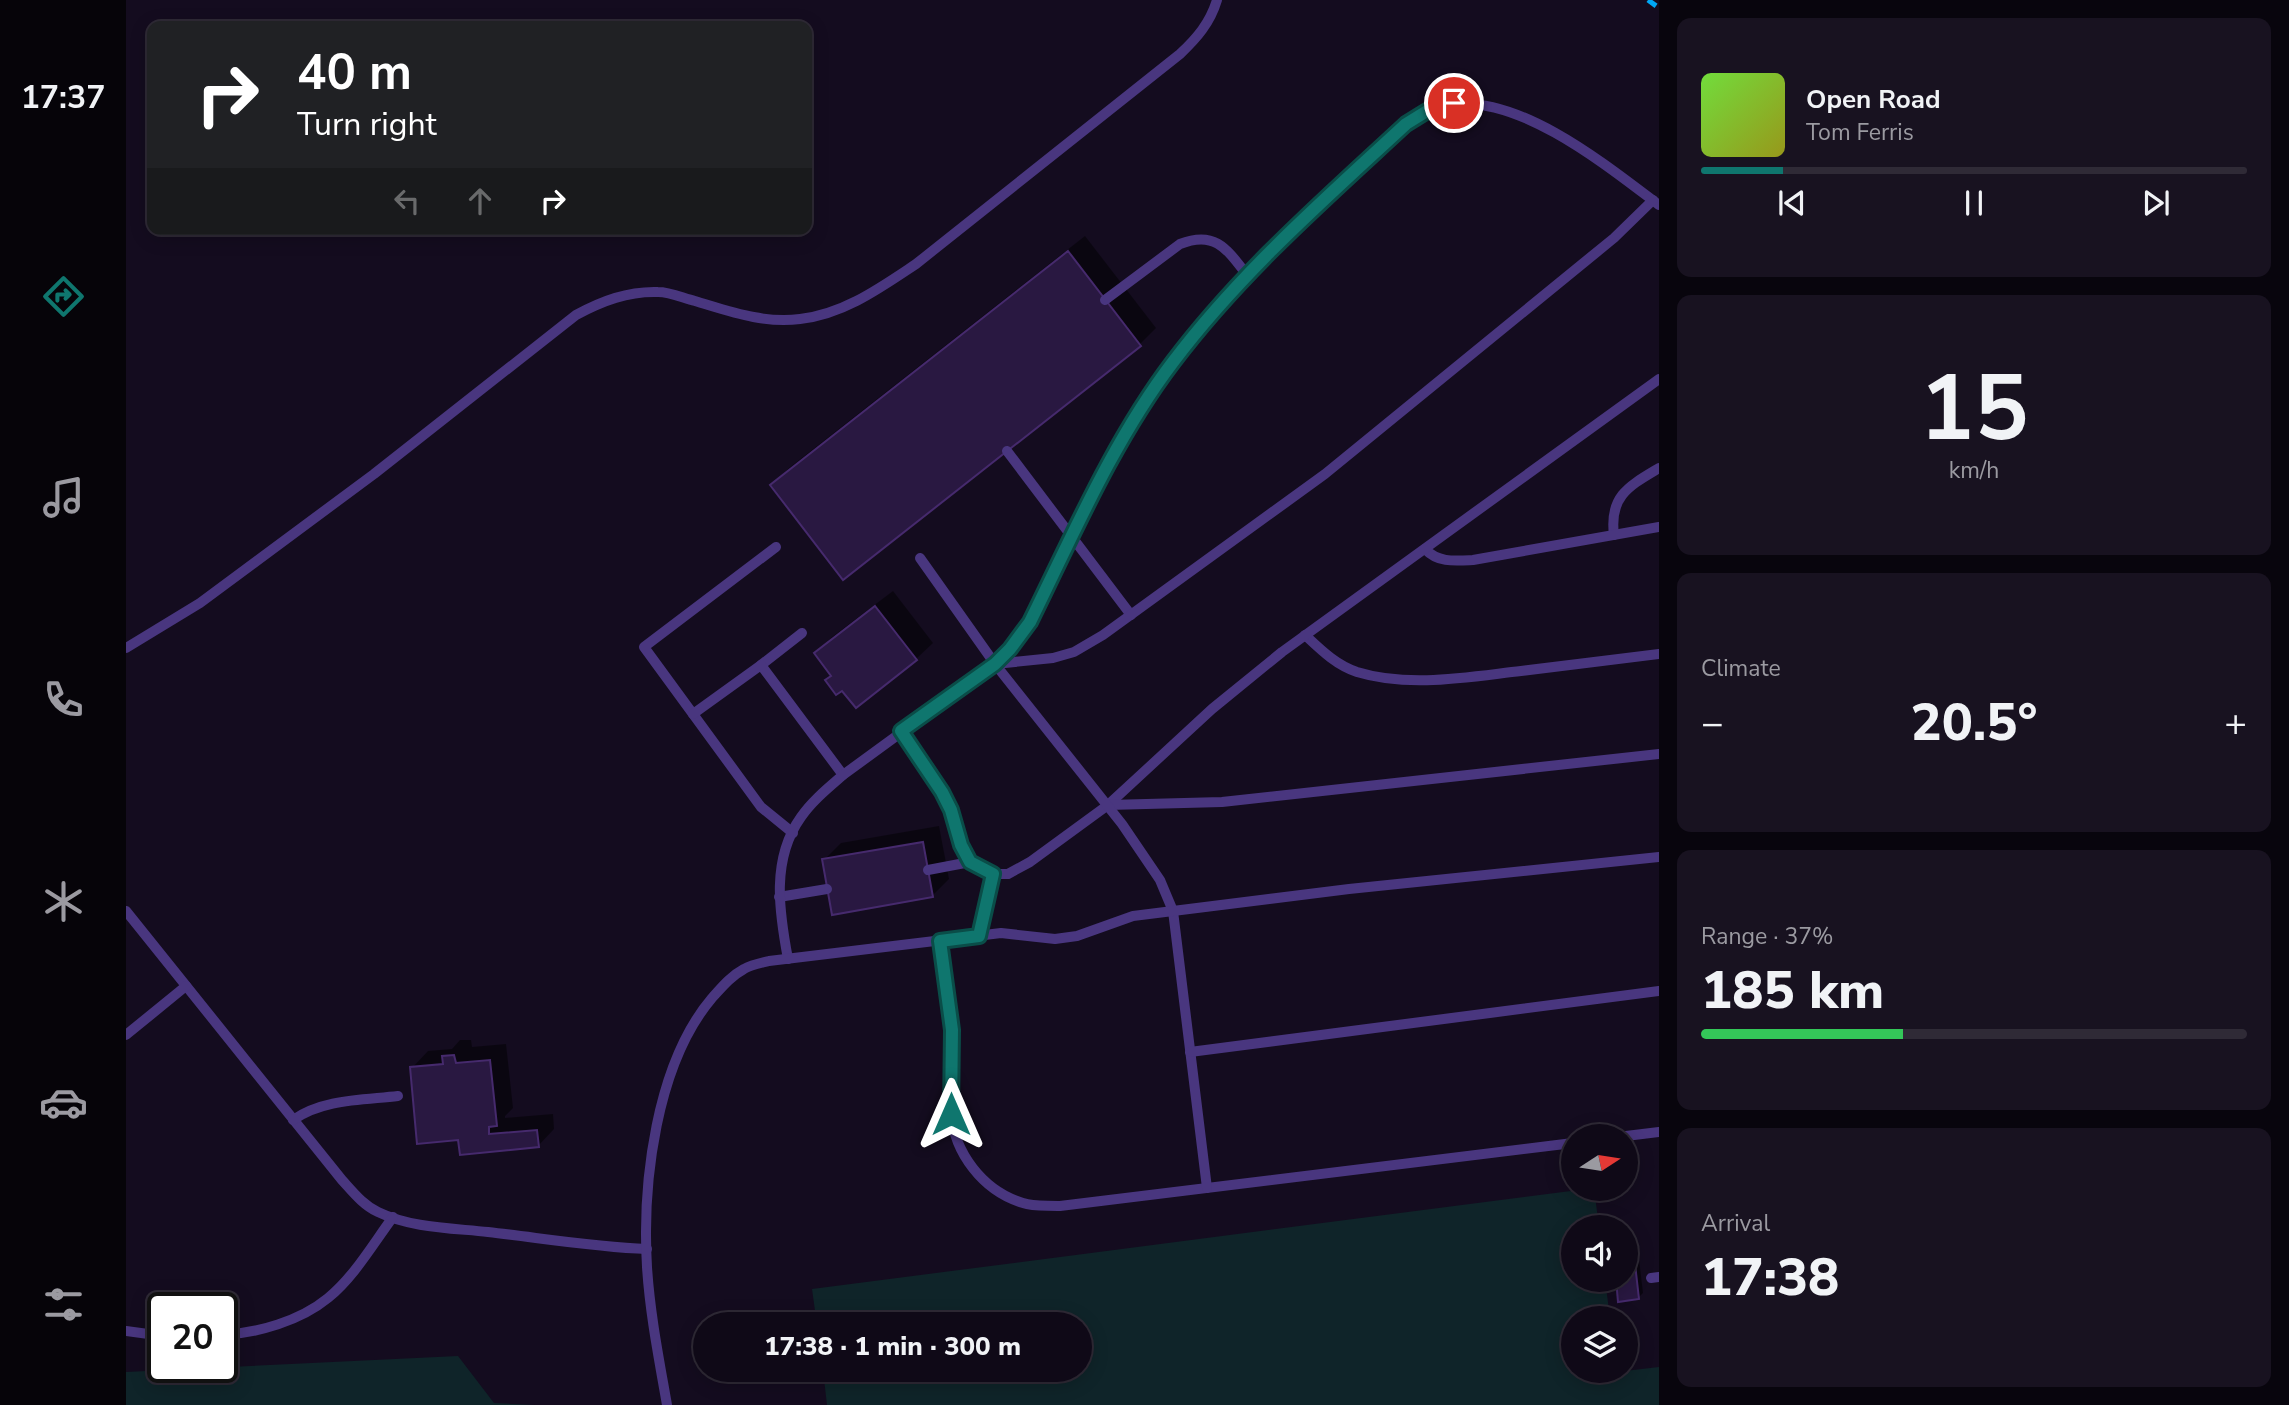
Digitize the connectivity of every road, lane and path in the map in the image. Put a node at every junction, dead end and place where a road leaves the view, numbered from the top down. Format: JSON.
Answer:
{"nodes":[{"id":1,"x":1217,"y":0,"type":"edge"},
{"id":2,"x":1656,"y":202,"type":"edge"},
{"id":3,"x":1247,"y":275,"type":"junction"},
{"id":4,"x":1105,"y":300,"type":"dead end"},
{"id":5,"x":1659,"y":379,"type":"edge"},
{"id":6,"x":1007,"y":451,"type":"dead end"},
{"id":7,"x":1659,"y":468,"type":"edge"},
{"id":8,"x":1659,"y":527,"type":"edge"},
{"id":9,"x":1614,"y":535,"type":"junction"},
{"id":10,"x":1072,"y":537,"type":"junction"},
{"id":11,"x":776,"y":547,"type":"dead end"},
{"id":12,"x":1425,"y":549,"type":"junction"},
{"id":13,"x":920,"y":558,"type":"dead end"},
{"id":14,"x":1131,"y":615,"type":"junction"},
{"id":15,"x":802,"y":633,"type":"dead end"},
{"id":16,"x":1305,"y":635,"type":"junction"},
{"id":17,"x":126,"y":648,"type":"edge"},
{"id":18,"x":1659,"y":654,"type":"edge"},
{"id":19,"x":995,"y":664,"type":"junction"},
{"id":20,"x":761,"y":665,"type":"junction"},
{"id":21,"x":693,"y":715,"type":"junction"},
{"id":22,"x":901,"y":731,"type":"junction"},
{"id":23,"x":1659,"y":754,"type":"edge"},
{"id":24,"x":843,"y":775,"type":"junction"},
{"id":25,"x":1108,"y":805,"type":"junction"},
{"id":26,"x":793,"y":833,"type":"junction"},
{"id":27,"x":1659,"y":857,"type":"edge"},
{"id":28,"x":970,"y":862,"type":"junction"},
{"id":29,"x":928,"y":870,"type":"dead end"},
{"id":30,"x":993,"y":874,"type":"junction"},
{"id":31,"x":827,"y":889,"type":"dead end"},
{"id":32,"x":779,"y":897,"type":"junction"},
{"id":33,"x":1173,"y":911,"type":"junction"},
{"id":34,"x":127,"y":915,"type":"edge"},
{"id":35,"x":979,"y":936,"type":"junction"},
{"id":36,"x":940,"y":941,"type":"junction"},
{"id":37,"x":788,"y":959,"type":"junction"},
{"id":38,"x":186,"y":986,"type":"junction"},
{"id":39,"x":1659,"y":991,"type":"edge"},
{"id":40,"x":126,"y":1035,"type":"edge"},
{"id":41,"x":1190,"y":1052,"type":"junction"},
{"id":42,"x":398,"y":1096,"type":"dead end"},
{"id":43,"x":293,"y":1120,"type":"junction"},
{"id":44,"x":1659,"y":1132,"type":"edge"},
{"id":45,"x":1638,"y":1135,"type":"edge"},
{"id":46,"x":1561,"y":1144,"type":"edge"},
{"id":47,"x":1207,"y":1188,"type":"junction"},
{"id":48,"x":393,"y":1217,"type":"junction"},
{"id":49,"x":647,"y":1249,"type":"junction"},
{"id":50,"x":126,"y":1331,"type":"edge"},
{"id":51,"x":238,"y":1332,"type":"edge"},
{"id":52,"x":147,"y":1334,"type":"edge"},
{"id":53,"x":667,"y":1405,"type":"edge"}],
"edges":[{"from":1,"to":17,"type":"lane"},
{"from":2,"to":3,"type":"lane"},
{"from":2,"to":14,"type":"lane"},
{"from":3,"to":4,"type":"lane"},
{"from":3,"to":10,"type":"lane"},
{"from":5,"to":12,"type":"lane"},
{"from":6,"to":10,"type":"lane"},
{"from":7,"to":9,"type":"lane"},
{"from":8,"to":9,"type":"lane"},
{"from":9,"to":12,"type":"lane"},
{"from":10,"to":14,"type":"lane"},
{"from":10,"to":19,"type":"lane"},
{"from":11,"to":21,"type":"lane"},
{"from":12,"to":16,"type":"lane"},
{"from":13,"to":19,"type":"lane"},
{"from":14,"to":19,"type":"lane"},
{"from":15,"to":20,"type":"lane"},
{"from":16,"to":18,"type":"lane"},
{"from":16,"to":25,"type":"lane"},
{"from":19,"to":22,"type":"lane"},
{"from":19,"to":25,"type":"lane"},
{"from":20,"to":21,"type":"lane"},
{"from":20,"to":24,"type":"lane"},
{"from":21,"to":26,"type":"lane"},
{"from":22,"to":24,"type":"lane"},
{"from":22,"to":28,"type":"lane"},
{"from":23,"to":25,"type":"lane"},
{"from":24,"to":26,"type":"lane"},
{"from":25,"to":30,"type":"lane"},
{"from":25,"to":33,"type":"lane"},
{"from":26,"to":32,"type":"lane"},
{"from":27,"to":33,"type":"lane"},
{"from":28,"to":29,"type":"lane"},
{"from":28,"to":30,"type":"lane"},
{"from":30,"to":35,"type":"lane"},
{"from":31,"to":32,"type":"lane"},
{"from":32,"to":37,"type":"lane"},
{"from":33,"to":35,"type":"lane"},
{"from":33,"to":41,"type":"lane"},
{"from":34,"to":38,"type":"lane"},
{"from":35,"to":36,"type":"lane"},
{"from":36,"to":37,"type":"lane"},
{"from":36,"to":47,"type":"lane"},
{"from":37,"to":49,"type":"lane"},
{"from":38,"to":40,"type":"lane"},
{"from":38,"to":43,"type":"lane"},
{"from":39,"to":41,"type":"lane"},
{"from":41,"to":47,"type":"lane"},
{"from":42,"to":43,"type":"lane"},
{"from":43,"to":48,"type":"lane"},
{"from":44,"to":45,"type":"lane"},
{"from":46,"to":47,"type":"lane"},
{"from":48,"to":49,"type":"lane"},
{"from":48,"to":51,"type":"lane"},
{"from":49,"to":53,"type":"lane"},
{"from":50,"to":52,"type":"lane"}]}
